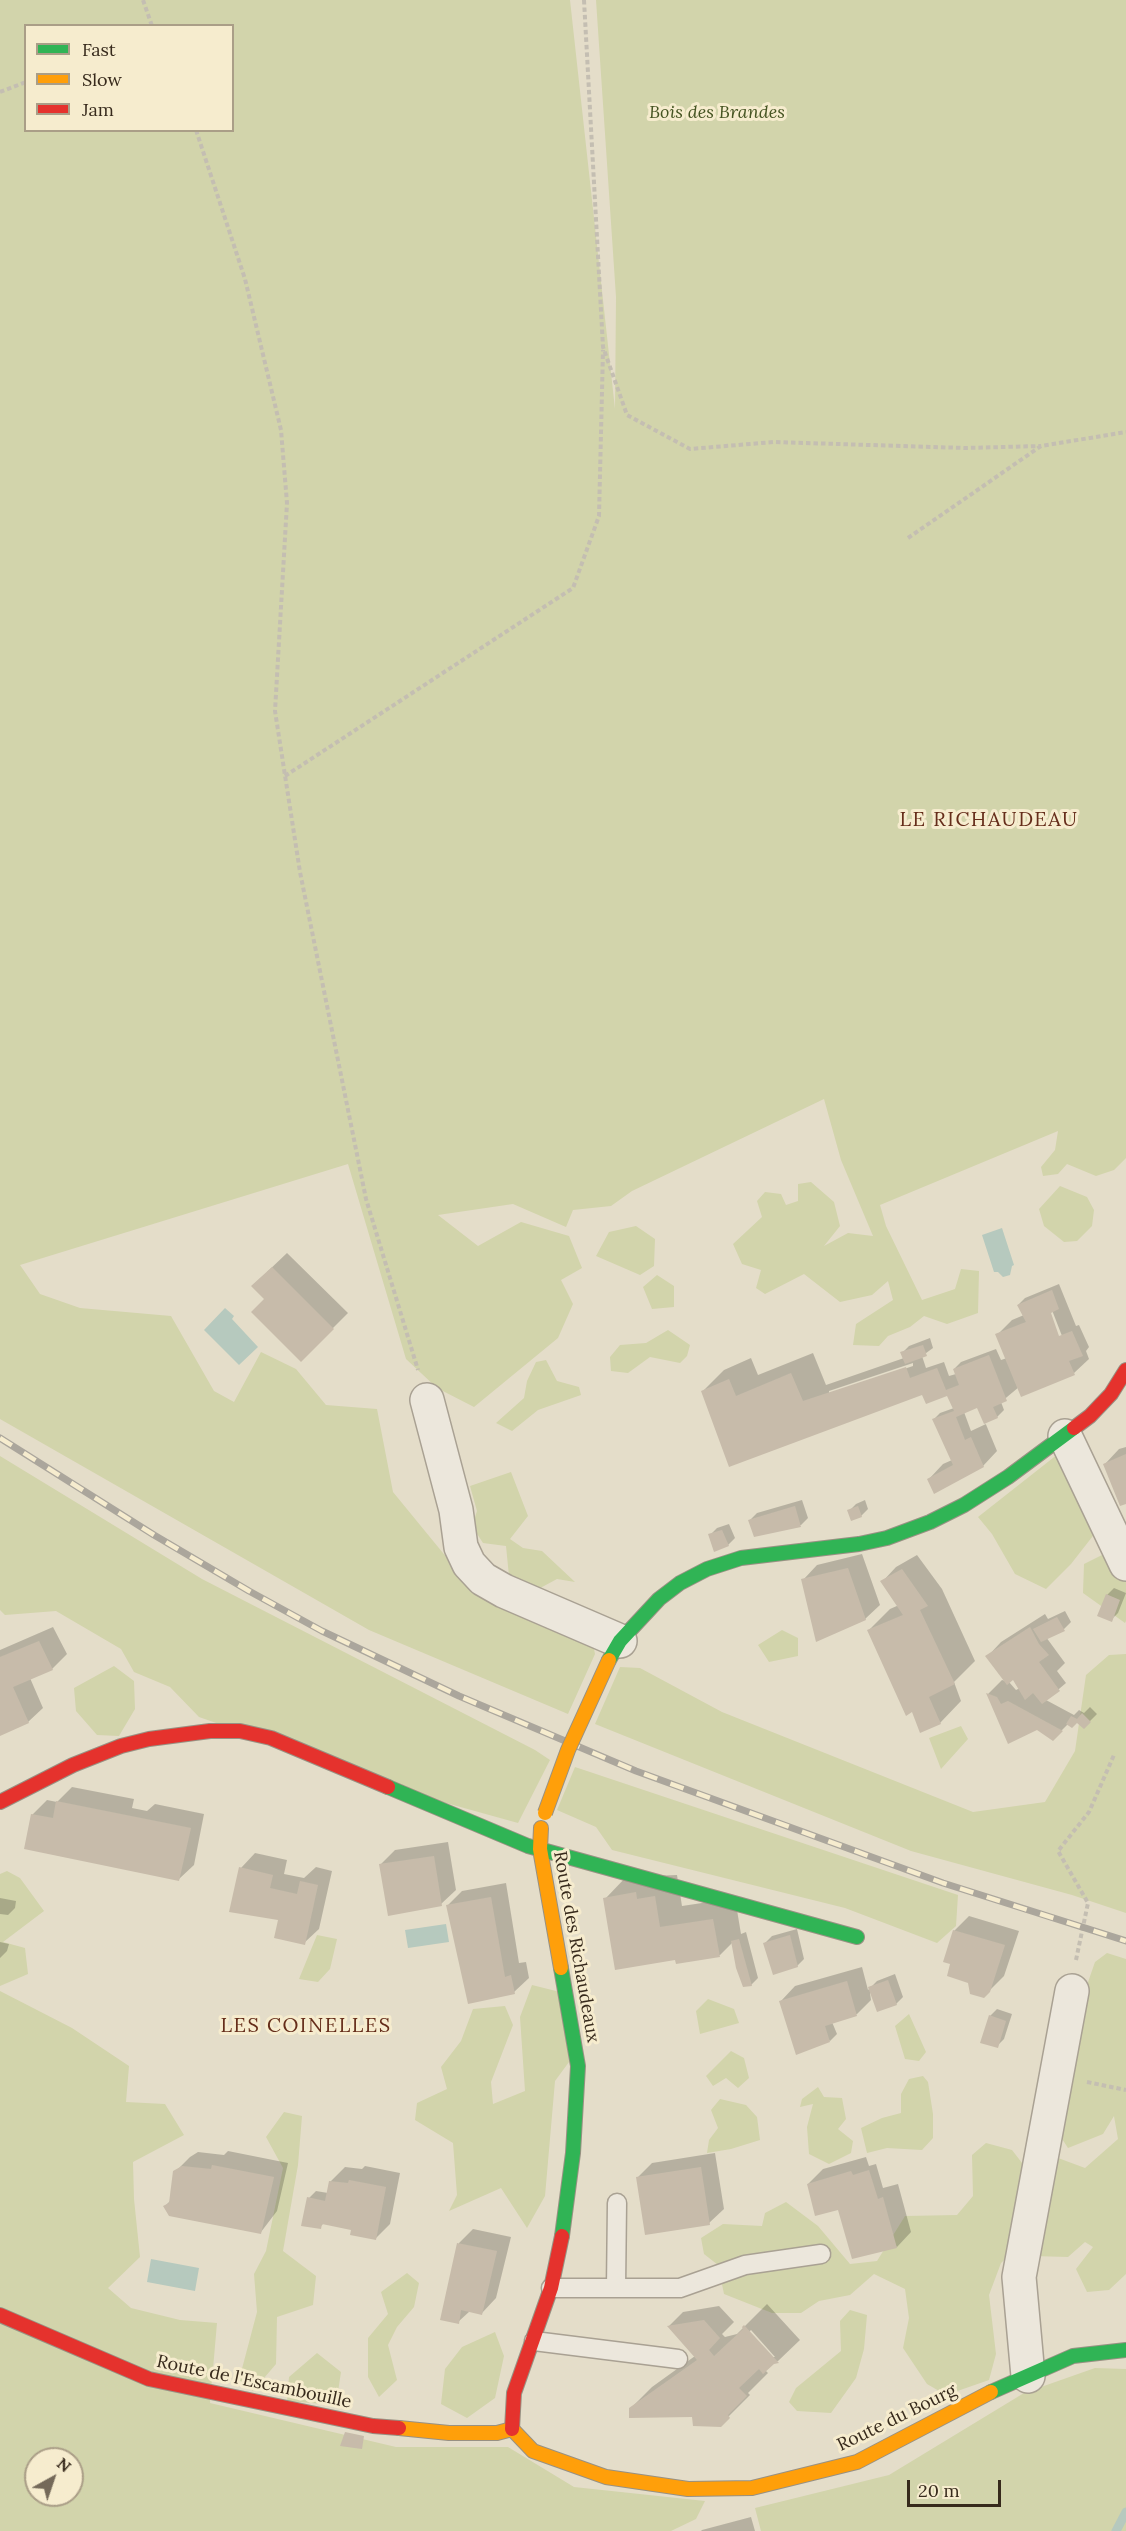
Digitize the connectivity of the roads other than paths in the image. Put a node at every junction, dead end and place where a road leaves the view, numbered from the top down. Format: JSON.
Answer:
{"nodes":[{"id":1,"x":1126,"y":1370,"type":"edge"},
{"id":2,"x":427,"y":1400,"type":"road end"},
{"id":3,"x":1065,"y":1436,"type":"junction"},
{"id":4,"x":1126,"y":1564,"type":"edge"},
{"id":5,"x":614,"y":1651,"type":"junction"},
{"id":6,"x":0,"y":1802,"type":"edge"},
{"id":7,"x":540,"y":1850,"type":"junction"},
{"id":8,"x":857,"y":1937,"type":"dead end"},
{"id":9,"x":1072,"y":1991,"type":"road end"},
{"id":10,"x":617,"y":2203,"type":"dead end"},
{"id":11,"x":820,"y":2254,"type":"dead end"},
{"id":12,"x":551,"y":2288,"type":"junction"},
{"id":13,"x":616,"y":2288,"type":"junction"},
{"id":14,"x":0,"y":2315,"type":"edge"},
{"id":15,"x":534,"y":2340,"type":"junction"},
{"id":16,"x":1126,"y":2350,"type":"edge"},
{"id":17,"x":678,"y":2359,"type":"dead end"},
{"id":18,"x":1028,"y":2376,"type":"junction"},
{"id":19,"x":512,"y":2429,"type":"junction"}],
"edges":[{"from":1,"to":3,"type":"street","name":"Route des Richaudeaux"},
{"from":2,"to":5,"type":"street"},
{"from":3,"to":4,"type":"street"},
{"from":3,"to":5,"type":"street","name":"Route des Richaudeaux"},
{"from":5,"to":7,"type":"street","name":"Route des Richaudeaux","bridge":true},
{"from":6,"to":7,"type":"street"},
{"from":7,"to":8,"type":"street"},
{"from":7,"to":12,"type":"street","name":"Route des Richaudeaux"},
{"from":9,"to":18,"type":"street"},
{"from":10,"to":13,"type":"lane"},
{"from":11,"to":13,"type":"lane"},
{"from":12,"to":13,"type":"lane"},
{"from":12,"to":15,"type":"street","name":"Route des Richaudeaux"},
{"from":14,"to":19,"type":"street","name":"Route de l'Escambouille"},
{"from":15,"to":17,"type":"lane"},
{"from":15,"to":19,"type":"street","name":"Route des Richaudeaux"},
{"from":16,"to":18,"type":"street","name":"Route du Bourg"},
{"from":18,"to":19,"type":"street","name":"Route du Bourg"}]}
